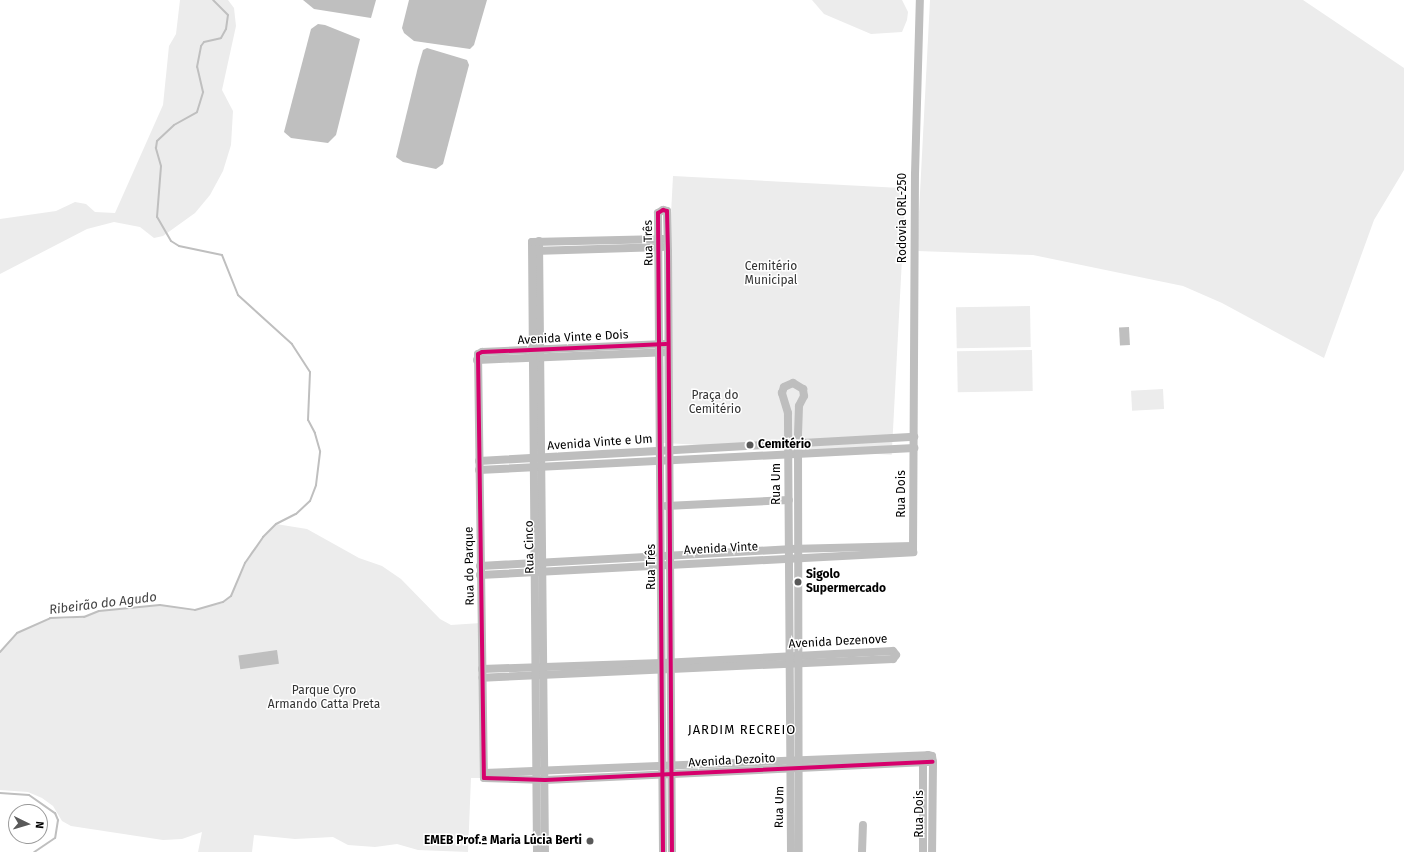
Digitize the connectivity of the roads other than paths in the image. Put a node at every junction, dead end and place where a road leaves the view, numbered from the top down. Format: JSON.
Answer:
{"nodes":[{"id":1,"x":920,"y":0,"type":"edge"},
{"id":2,"x":663,"y":243,"type":"junction"},
{"id":3,"x":535,"y":251,"type":"junction"},
{"id":4,"x":665,"y":348,"type":"junction"},
{"id":5,"x":536,"y":353,"type":"junction"},
{"id":6,"x":478,"y":357,"type":"joint"},
{"id":7,"x":914,"y":437,"type":"junction"},
{"id":8,"x":788,"y":443,"type":"junction"},
{"id":9,"x":798,"y":443,"type":"junction"},
{"id":10,"x":914,"y":448,"type":"junction"},
{"id":11,"x":665,"y":450,"type":"junction"},
{"id":12,"x":798,"y":453,"type":"junction"},
{"id":13,"x":788,"y":454,"type":"junction"},
{"id":14,"x":670,"y":462,"type":"junction"},
{"id":15,"x":537,"y":463,"type":"junction"},
{"id":16,"x":661,"y":463,"type":"junction"},
{"id":17,"x":479,"y":466,"type":"junction"},
{"id":18,"x":789,"y":500,"type":"junction"},
{"id":19,"x":666,"y":506,"type":"junction"},
{"id":20,"x":913,"y":548,"type":"joint"},
{"id":21,"x":789,"y":553,"type":"junction"},
{"id":22,"x":798,"y":553,"type":"junction"},
{"id":23,"x":666,"y":559,"type":"junction"},
{"id":24,"x":542,"y":562,"type":"junction"},
{"id":25,"x":534,"y":563,"type":"junction"},
{"id":26,"x":480,"y":566,"type":"junction"},
{"id":27,"x":542,"y":572,"type":"junction"},
{"id":28,"x":534,"y":573,"type":"junction"},
{"id":29,"x":480,"y":575,"type":"junction"},
{"id":30,"x":795,"y":661,"type":"junction"},
{"id":31,"x":667,"y":667,"type":"junction"},
{"id":32,"x":535,"y":668,"type":"junction"},
{"id":33,"x":482,"y":669,"type":"junction"},
{"id":34,"x":541,"y":674,"type":"junction"},
{"id":35,"x":482,"y":678,"type":"junction"},
{"id":36,"x":924,"y":757,"type":"junction"},
{"id":37,"x":932,"y":762,"type":"joint"},
{"id":38,"x":796,"y":764,"type":"junction"},
{"id":39,"x":667,"y":770,"type":"junction"},
{"id":40,"x":484,"y":775,"type":"joint"},
{"id":41,"x":540,"y":776,"type":"junction"},
{"id":42,"x":862,"y":825,"type":"dead end"},
{"id":43,"x":537,"y":852,"type":"edge"},
{"id":44,"x":545,"y":852,"type":"edge"},
{"id":45,"x":663,"y":852,"type":"edge"},
{"id":46,"x":672,"y":852,"type":"edge"},
{"id":47,"x":791,"y":852,"type":"edge"},
{"id":48,"x":799,"y":852,"type":"edge"},
{"id":49,"x":862,"y":852,"type":"edge"},
{"id":50,"x":923,"y":852,"type":"edge"},
{"id":51,"x":932,"y":852,"type":"edge"}],
"edges":[{"from":1,"to":7,"type":"street","name":"Rodovia ORL-250"},
{"from":2,"to":3,"type":"street"},
{"from":2,"to":3,"type":"street","name":"Rua Cinco"},
{"from":2,"to":4,"type":"street","name":"Rua Três"},
{"from":3,"to":5,"type":"street","name":"Rua Cinco"},
{"from":4,"to":5,"type":"street","name":"Avenida Vinte e Dois"},
{"from":4,"to":11,"type":"street","name":"Rua Três"},
{"from":5,"to":6,"type":"street","name":"Avenida Vinte e Dois"},
{"from":5,"to":15,"type":"street","name":"Rua Cinco"},
{"from":6,"to":17,"type":"street","name":"Rua do Parque"},
{"from":7,"to":9,"type":"street","name":"Avenida Vinte e Um"},
{"from":7,"to":10,"type":"street","name":"Rua Dois"},
{"from":8,"to":9,"type":"street","name":"Avenida Vinte e Um"},
{"from":8,"to":9,"type":"street","name":"Rua Um"},
{"from":8,"to":11,"type":"street","name":"Avenida Vinte e Um"},
{"from":8,"to":13,"type":"street","name":"Rua Um"},
{"from":9,"to":12,"type":"street","name":"Rua Um"},
{"from":10,"to":12,"type":"street","name":"Avenida Vinte e Um"},
{"from":10,"to":20,"type":"street","name":"Rua Dois"},
{"from":11,"to":14,"type":"street","name":"Rua Três"},
{"from":11,"to":15,"type":"street","name":"Avenida Vinte e Um"},
{"from":11,"to":16,"type":"street","name":"Rua Três"},
{"from":12,"to":13,"type":"street","name":"Avenida Vinte e Um"},
{"from":12,"to":22,"type":"street","name":"Rua Um"},
{"from":13,"to":14,"type":"street","name":"Avenida Vinte e Um"},
{"from":13,"to":18,"type":"street","name":"Rua Um"},
{"from":14,"to":16,"type":"street","name":"Avenida Vinte e Um"},
{"from":14,"to":19,"type":"street","name":"Rua Três"},
{"from":15,"to":16,"type":"street","name":"Avenida Vinte e Um"},
{"from":15,"to":17,"type":"street","name":"Avenida Vinte e Um"},
{"from":15,"to":24,"type":"street","name":"Rua Cinco"},
{"from":15,"to":25,"type":"street","name":"Rua Cinco"},
{"from":16,"to":19,"type":"street","name":"Rua Três"},
{"from":17,"to":26,"type":"street","name":"Rua do Parque"},
{"from":18,"to":19,"type":"street"},
{"from":18,"to":21,"type":"street","name":"Rua Um"},
{"from":19,"to":23,"type":"street","name":"Rua Três"},
{"from":20,"to":22,"type":"street","name":"Avenida Vinte"},
{"from":21,"to":22,"type":"street","name":"Avenida Vinte"},
{"from":21,"to":23,"type":"street","name":"Avenida Vinte"},
{"from":21,"to":30,"type":"street","name":"Rua Um"},
{"from":22,"to":30,"type":"street","name":"Rua Um"},
{"from":23,"to":24,"type":"street","name":"Avenida Vinte"},
{"from":23,"to":27,"type":"street","name":"Avenida Vinte"},
{"from":23,"to":31,"type":"street","name":"Rua Três"},
{"from":24,"to":25,"type":"street","name":"Avenida Vinte"},
{"from":24,"to":27,"type":"street","name":"Rua Cinco"},
{"from":25,"to":26,"type":"street","name":"Avenida Vinte"},
{"from":25,"to":28,"type":"street","name":"Rua Cinco"},
{"from":26,"to":29,"type":"street","name":"Rua do Parque"},
{"from":27,"to":28,"type":"street","name":"Avenida Vinte"},
{"from":27,"to":34,"type":"street","name":"Rua Cinco"},
{"from":28,"to":29,"type":"street","name":"Avenida Vinte"},
{"from":28,"to":32,"type":"street","name":"Rua Cinco"},
{"from":29,"to":33,"type":"street","name":"Rua do Parque"},
{"from":30,"to":30,"type":"street","name":"Avenida Dezenove"},
{"from":30,"to":31,"type":"street","name":"Avenida Dezenove"},
{"from":30,"to":38,"type":"street","name":"Rua Um"},
{"from":31,"to":34,"type":"street","name":"Avenida Dezenove"},
{"from":31,"to":39,"type":"street","name":"Rua Três"},
{"from":32,"to":33,"type":"street"},
{"from":32,"to":34,"type":"street","name":"Rua Cinco"},
{"from":33,"to":35,"type":"street","name":"Rua do Parque"},
{"from":34,"to":35,"type":"street","name":"Avenida Dezenove"},
{"from":34,"to":41,"type":"street","name":"Rua Cinco"},
{"from":35,"to":40,"type":"street","name":"Rua do Parque"},
{"from":36,"to":37,"type":"street","name":"Avenida Dezoito"},
{"from":36,"to":38,"type":"street","name":"Avenida Dezoito"},
{"from":36,"to":50,"type":"street","name":"Rua Dois"},
{"from":37,"to":51,"type":"street","name":"Rua Dois"},
{"from":38,"to":39,"type":"street","name":"Avenida Dezoito"},
{"from":38,"to":47,"type":"street","name":"Rua Um"},
{"from":38,"to":48,"type":"street","name":"Rua Um"},
{"from":39,"to":41,"type":"street","name":"Avenida Dezoito"},
{"from":39,"to":45,"type":"street","name":"Rua Três"},
{"from":39,"to":46,"type":"street","name":"Rua Três"},
{"from":40,"to":41,"type":"street","name":"Avenida Dezoito"},
{"from":41,"to":43,"type":"street","name":"Rua Cinco"},
{"from":41,"to":44,"type":"street","name":"Rua Cinco"},
{"from":42,"to":49,"type":"street"}]}
